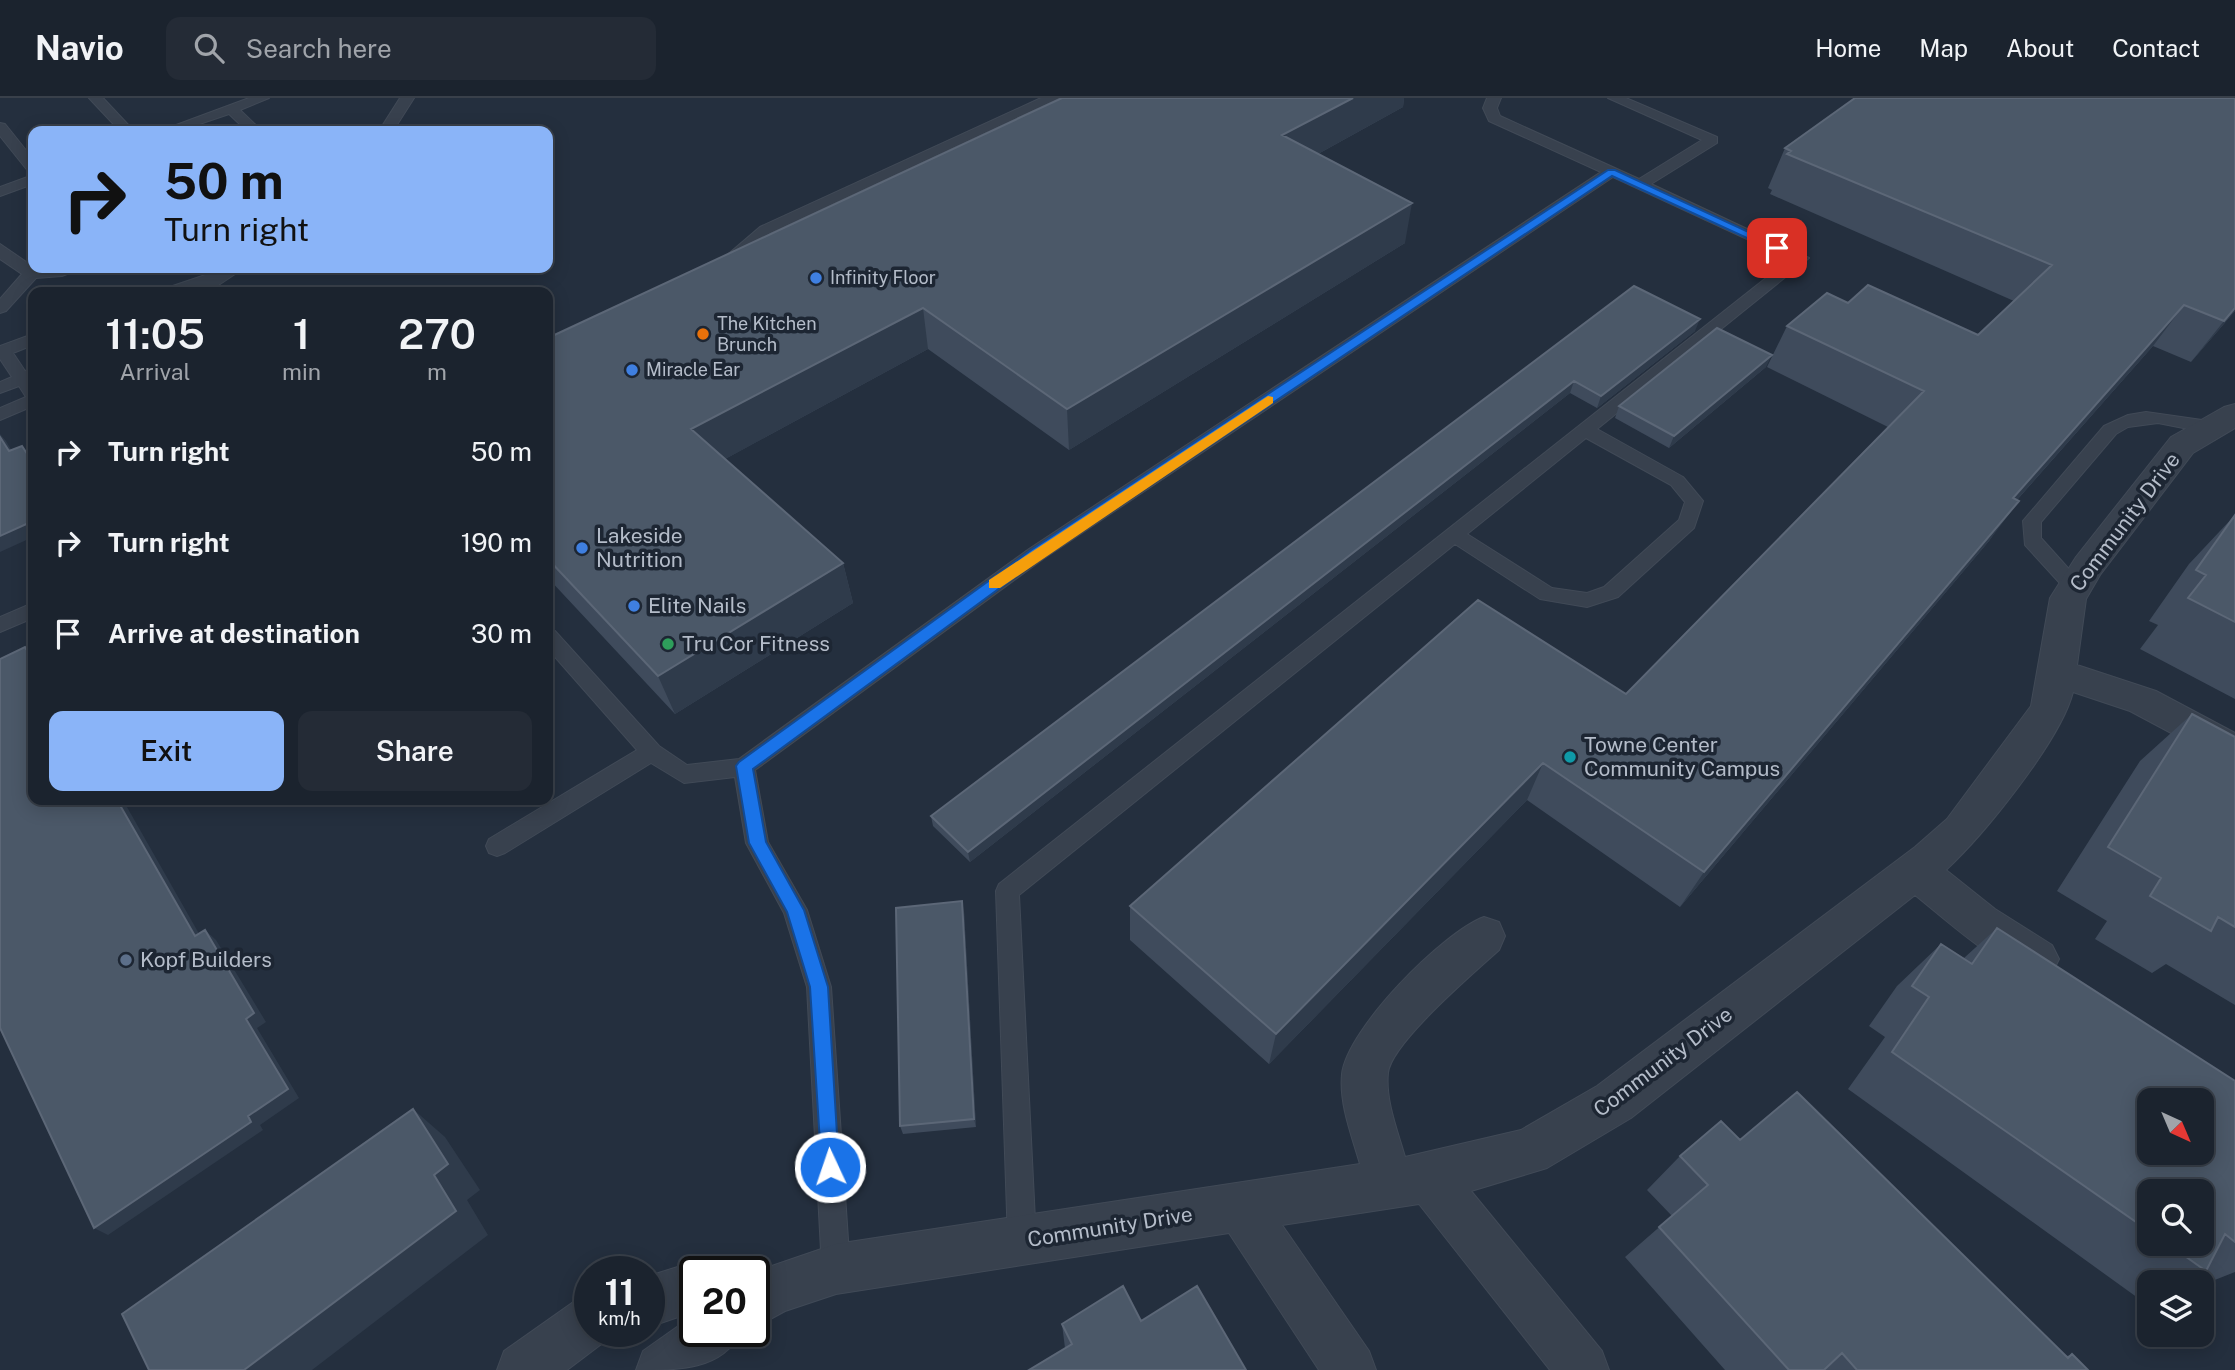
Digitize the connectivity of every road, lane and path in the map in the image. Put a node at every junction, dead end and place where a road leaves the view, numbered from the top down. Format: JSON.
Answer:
{"nodes":[{"id":1,"x":96,"y":98,"type":"edge"},
{"id":2,"x":262,"y":98,"type":"edge"},
{"id":3,"x":407,"y":98,"type":"edge"},
{"id":4,"x":1052,"y":98,"type":"edge"},
{"id":5,"x":1494,"y":98,"type":"edge"},
{"id":6,"x":1615,"y":98,"type":"edge"},
{"id":7,"x":231,"y":109,"type":"junction"},
{"id":8,"x":122,"y":126,"type":"edge"},
{"id":9,"x":182,"y":126,"type":"edge"},
{"id":10,"x":250,"y":126,"type":"edge"},
{"id":11,"x":389,"y":126,"type":"edge"},
{"id":12,"x":0,"y":127,"type":"edge"},
{"id":13,"x":28,"y":162,"type":"edge"},
{"id":14,"x":1611,"y":172,"type":"junction"},
{"id":15,"x":28,"y":180,"type":"edge"},
{"id":16,"x":1639,"y":185,"type":"junction"},
{"id":17,"x":0,"y":192,"type":"edge"},
{"id":18,"x":0,"y":249,"type":"edge"},
{"id":19,"x":28,"y":273,"type":"edge"},
{"id":20,"x":38,"y":273,"type":"edge"},
{"id":21,"x":213,"y":273,"type":"edge"},
{"id":22,"x":714,"y":273,"type":"edge"},
{"id":23,"x":31,"y":274,"type":"joint"},
{"id":24,"x":176,"y":287,"type":"edge"},
{"id":25,"x":202,"y":287,"type":"edge"},
{"id":26,"x":226,"y":287,"type":"edge"},
{"id":27,"x":0,"y":308,"type":"edge"},
{"id":28,"x":28,"y":341,"type":"edge"},
{"id":29,"x":1,"y":352,"type":"edge"},
{"id":30,"x":27,"y":377,"type":"edge"},
{"id":31,"x":0,"y":388,"type":"edge"},
{"id":32,"x":28,"y":400,"type":"edge"},
{"id":33,"x":0,"y":414,"type":"edge"},
{"id":34,"x":2222,"y":420,"type":"edge"},
{"id":35,"x":1585,"y":430,"type":"junction"},
{"id":36,"x":1454,"y":535,"type":"junction"},
{"id":37,"x":2075,"y":587,"type":"junction"},
{"id":38,"x":28,"y":612,"type":"edge"},
{"id":39,"x":0,"y":625,"type":"edge"},
{"id":40,"x":553,"y":642,"type":"edge"},
{"id":41,"x":2058,"y":673,"type":"junction"},
{"id":42,"x":2235,"y":751,"type":"edge"},
{"id":43,"x":651,"y":752,"type":"junction"},
{"id":44,"x":744,"y":766,"type":"junction"},
{"id":45,"x":497,"y":846,"type":"dead end"},
{"id":46,"x":1914,"y":870,"type":"junction"},
{"id":47,"x":1484,"y":936,"type":"dead end"},
{"id":48,"x":2072,"y":982,"type":"edge"},
{"id":49,"x":1409,"y":1181,"type":"junction"},
{"id":50,"x":1240,"y":1207,"type":"junction"},
{"id":51,"x":1022,"y":1241,"type":"junction"},
{"id":52,"x":836,"y":1269,"type":"junction"},
{"id":53,"x":770,"y":1292,"type":"edge"},
{"id":54,"x":574,"y":1333,"type":"edge"},
{"id":55,"x":694,"y":1347,"type":"edge"},
{"id":56,"x":523,"y":1370,"type":"edge"},
{"id":57,"x":662,"y":1370,"type":"edge"},
{"id":58,"x":1350,"y":1370,"type":"edge"},
{"id":59,"x":1583,"y":1370,"type":"edge"}],
"edges":[{"from":1,"to":8,"type":"lane"},
{"from":2,"to":7,"type":"lane"},
{"from":3,"to":11,"type":"lane"},
{"from":4,"to":22,"type":"lane"},
{"from":5,"to":14,"type":"lane"},
{"from":6,"to":16,"type":"lane"},
{"from":7,"to":9,"type":"lane"},
{"from":7,"to":10,"type":"lane"},
{"from":12,"to":13,"type":"lane"},
{"from":14,"to":16,"type":"lane"},
{"from":14,"to":44,"type":"lane"},
{"from":15,"to":17,"type":"lane"},
{"from":16,"to":35,"type":"lane"},
{"from":18,"to":19,"type":"lane"},
{"from":20,"to":23,"type":"lane"},
{"from":21,"to":24,"type":"lane"},
{"from":21,"to":25,"type":"lane"},
{"from":21,"to":26,"type":"lane"},
{"from":23,"to":27,"type":"lane"},
{"from":28,"to":29,"type":"lane"},
{"from":29,"to":30,"type":"lane"},
{"from":30,"to":31,"type":"lane"},
{"from":32,"to":33,"type":"lane"},
{"from":34,"to":37,"type":"street","name":"Community Drive"},
{"from":34,"to":37,"type":"lane"},
{"from":35,"to":36,"type":"lane"},
{"from":35,"to":36,"type":"lane"},
{"from":36,"to":51,"type":"lane"},
{"from":37,"to":41,"type":"street","name":"Community Drive"},
{"from":38,"to":39,"type":"lane"},
{"from":40,"to":43,"type":"lane"},
{"from":41,"to":42,"type":"street"},
{"from":41,"to":46,"type":"street","name":"Community Drive"},
{"from":43,"to":44,"type":"lane"},
{"from":43,"to":45,"type":"lane"},
{"from":44,"to":52,"type":"lane"},
{"from":46,"to":48,"type":"street"},
{"from":46,"to":49,"type":"street","name":"Community Drive"},
{"from":47,"to":49,"type":"street"},
{"from":49,"to":50,"type":"street","name":"Community Drive"},
{"from":49,"to":59,"type":"street"},
{"from":50,"to":51,"type":"street","name":"Community Drive"},
{"from":50,"to":58,"type":"street"},
{"from":51,"to":52,"type":"street","name":"Community Drive"},
{"from":52,"to":53,"type":"street","name":"Community Drive"},
{"from":54,"to":56,"type":"street"},
{"from":55,"to":57,"type":"street"}]}
